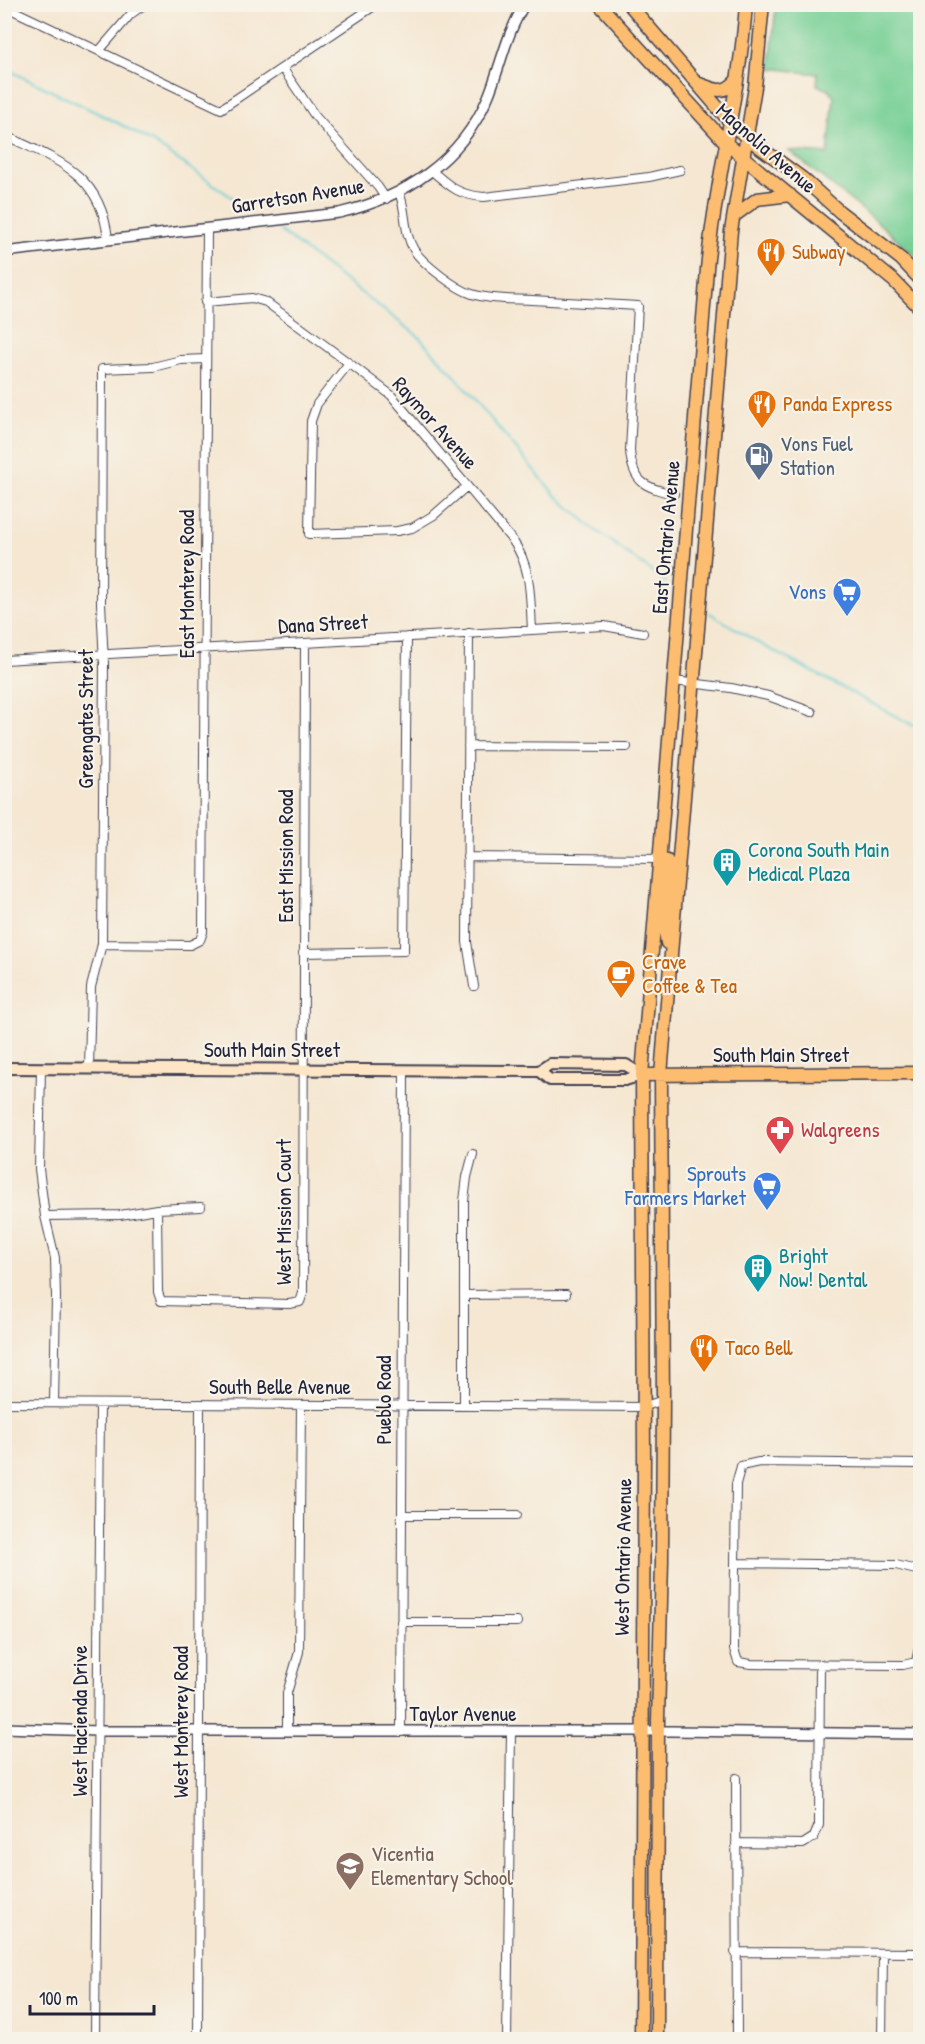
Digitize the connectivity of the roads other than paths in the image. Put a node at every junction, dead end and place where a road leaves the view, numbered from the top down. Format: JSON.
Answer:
{"nodes":[{"id":1,"x":145,"y":4,"type":"edge"},
{"id":2,"x":378,"y":4,"type":"edge"},
{"id":3,"x":525,"y":4,"type":"edge"},
{"id":4,"x":599,"y":4,"type":"edge"},
{"id":5,"x":629,"y":4,"type":"edge"},
{"id":6,"x":746,"y":4,"type":"edge"},
{"id":7,"x":763,"y":4,"type":"edge"},
{"id":8,"x":4,"y":6,"type":"edge"},
{"id":9,"x":99,"y":51,"type":"junction"},
{"id":10,"x":283,"y":69,"type":"junction"},
{"id":11,"x":693,"y":81,"type":"junction"},
{"id":12,"x":736,"y":81,"type":"junction"},
{"id":13,"x":731,"y":123,"type":"junction"},
{"id":14,"x":4,"y":135,"type":"edge"},
{"id":15,"x":747,"y":138,"type":"junction"},
{"id":16,"x":727,"y":144,"type":"junction"},
{"id":17,"x":743,"y":157,"type":"junction"},
{"id":18,"x":680,"y":170,"type":"dead end"},
{"id":19,"x":432,"y":171,"type":"junction"},
{"id":20,"x":399,"y":192,"type":"junction"},
{"id":21,"x":790,"y":195,"type":"junction"},
{"id":22,"x":386,"y":199,"type":"junction"},
{"id":23,"x":734,"y":216,"type":"junction"},
{"id":24,"x":207,"y":228,"type":"junction"},
{"id":25,"x":108,"y":239,"type":"junction"},
{"id":26,"x":5,"y":252,"type":"edge"},
{"id":27,"x":921,"y":279,"type":"edge"},
{"id":28,"x":205,"y":302,"type":"junction"},
{"id":29,"x":921,"y":308,"type":"edge"},
{"id":30,"x":205,"y":358,"type":"junction"},
{"id":31,"x":349,"y":363,"type":"junction"},
{"id":32,"x":4,"y":377,"type":"edge"},
{"id":33,"x":467,"y":486,"type":"junction"},
{"id":34,"x":674,"y":494,"type":"dead end"},
{"id":35,"x":532,"y":630,"type":"junction"},
{"id":36,"x":469,"y":633,"type":"junction"},
{"id":37,"x":644,"y":633,"type":"dead end"},
{"id":38,"x":407,"y":637,"type":"junction"},
{"id":39,"x":306,"y":643,"type":"junction"},
{"id":40,"x":205,"y":648,"type":"junction"},
{"id":41,"x":104,"y":654,"type":"junction"},
{"id":42,"x":4,"y":660,"type":"edge"},
{"id":43,"x":674,"y":681,"type":"junction"},
{"id":44,"x":693,"y":683,"type":"junction"},
{"id":45,"x":812,"y":712,"type":"dead end"},
{"id":46,"x":468,"y":746,"type":"junction"},
{"id":47,"x":627,"y":747,"type":"dead end"},
{"id":48,"x":467,"y":857,"type":"junction"},
{"id":49,"x":660,"y":859,"type":"junction"},
{"id":50,"x":102,"y":944,"type":"junction"},
{"id":51,"x":303,"y":953,"type":"junction"},
{"id":52,"x":670,"y":965,"type":"junction"},
{"id":53,"x":474,"y":986,"type":"dead end"},
{"id":54,"x":4,"y":1068,"type":"edge"},
{"id":55,"x":41,"y":1068,"type":"junction"},
{"id":56,"x":89,"y":1068,"type":"junction"},
{"id":57,"x":303,"y":1069,"type":"junction"},
{"id":58,"x":404,"y":1070,"type":"junction"},
{"id":59,"x":921,"y":1073,"type":"edge"},
{"id":60,"x":642,"y":1075,"type":"junction"},
{"id":61,"x":661,"y":1075,"type":"junction"},
{"id":62,"x":473,"y":1154,"type":"dead end"},
{"id":63,"x":201,"y":1207,"type":"dead end"},
{"id":64,"x":157,"y":1209,"type":"junction"},
{"id":65,"x":45,"y":1216,"type":"junction"},
{"id":66,"x":464,"y":1294,"type":"junction"},
{"id":67,"x":566,"y":1294,"type":"dead end"},
{"id":68,"x":663,"y":1400,"type":"junction"},
{"id":69,"x":4,"y":1403,"type":"edge"},
{"id":70,"x":54,"y":1403,"type":"junction"},
{"id":71,"x":100,"y":1404,"type":"junction"},
{"id":72,"x":200,"y":1404,"type":"junction"},
{"id":73,"x":301,"y":1405,"type":"junction"},
{"id":74,"x":402,"y":1405,"type":"junction"},
{"id":75,"x":464,"y":1406,"type":"junction"},
{"id":76,"x":643,"y":1407,"type":"junction"},
{"id":77,"x":921,"y":1464,"type":"edge"},
{"id":78,"x":401,"y":1515,"type":"junction"},
{"id":79,"x":518,"y":1515,"type":"dead end"},
{"id":80,"x":735,"y":1563,"type":"junction"},
{"id":81,"x":921,"y":1571,"type":"edge"},
{"id":82,"x":401,"y":1622,"type":"junction"},
{"id":83,"x":518,"y":1622,"type":"dead end"},
{"id":84,"x":921,"y":1642,"type":"edge"},
{"id":85,"x":820,"y":1664,"type":"junction"},
{"id":86,"x":4,"y":1728,"type":"edge"},
{"id":87,"x":98,"y":1731,"type":"junction"},
{"id":88,"x":198,"y":1731,"type":"junction"},
{"id":89,"x":287,"y":1731,"type":"junction"},
{"id":90,"x":642,"y":1731,"type":"junction"},
{"id":91,"x":658,"y":1731,"type":"junction"},
{"id":92,"x":401,"y":1732,"type":"junction"},
{"id":93,"x":511,"y":1732,"type":"junction"},
{"id":94,"x":820,"y":1733,"type":"junction"},
{"id":95,"x":921,"y":1734,"type":"edge"},
{"id":96,"x":736,"y":1778,"type":"dead end"},
{"id":97,"x":736,"y":1843,"type":"junction"},
{"id":98,"x":735,"y":1952,"type":"junction"},
{"id":99,"x":921,"y":1953,"type":"edge"},
{"id":100,"x":883,"y":1954,"type":"junction"},
{"id":101,"x":95,"y":2040,"type":"edge"},
{"id":102,"x":198,"y":2040,"type":"edge"},
{"id":103,"x":507,"y":2040,"type":"edge"},
{"id":104,"x":641,"y":2040,"type":"edge"},
{"id":105,"x":657,"y":2040,"type":"edge"},
{"id":106,"x":737,"y":2040,"type":"edge"},
{"id":107,"x":882,"y":2040,"type":"edge"}],
"edges":[{"from":1,"to":9,"type":"street"},
{"from":2,"to":10,"type":"street"},
{"from":3,"to":19,"type":"street","name":"Garretson Avenue"},
{"from":4,"to":16,"type":"main road","name":"Magnolia Avenue"},
{"from":5,"to":11,"type":"main road","name":"Magnolia Avenue"},
{"from":6,"to":12,"type":"main road","name":"East Ontario Avenue"},
{"from":7,"to":15,"type":"main road","name":"East Ontario Avenue"},
{"from":8,"to":9,"type":"street"},
{"from":9,"to":10,"type":"street"},
{"from":10,"to":22,"type":"street"},
{"from":11,"to":12,"type":"main road"},
{"from":11,"to":13,"type":"main road","name":"Magnolia Avenue"},
{"from":12,"to":13,"type":"main road","name":"East Ontario Avenue"},
{"from":13,"to":15,"type":"main road","name":"Magnolia Avenue"},
{"from":13,"to":16,"type":"main road","name":"East Ontario Avenue"},
{"from":14,"to":25,"type":"street"},
{"from":15,"to":17,"type":"main road","name":"East Ontario Avenue"},
{"from":15,"to":27,"type":"main road","name":"Magnolia Avenue"},
{"from":16,"to":17,"type":"main road","name":"Magnolia Avenue"},
{"from":16,"to":43,"type":"main road","name":"East Ontario Avenue"},
{"from":17,"to":21,"type":"main road","name":"Magnolia Avenue"},
{"from":17,"to":23,"type":"main road","name":"East Ontario Avenue"},
{"from":18,"to":19,"type":"street"},
{"from":19,"to":20,"type":"street","name":"Garretson Avenue"},
{"from":20,"to":22,"type":"street","name":"Garretson Avenue"},
{"from":20,"to":34,"type":"street"},
{"from":21,"to":23,"type":"main road"},
{"from":21,"to":29,"type":"main road","name":"Magnolia Avenue"},
{"from":22,"to":24,"type":"street","name":"Garretson Avenue"},
{"from":23,"to":44,"type":"main road","name":"East Ontario Avenue"},
{"from":24,"to":25,"type":"street","name":"Garretson Avenue"},
{"from":24,"to":28,"type":"street","name":"East Monterey Road"},
{"from":25,"to":26,"type":"street","name":"Garretson Avenue"},
{"from":26,"to":32,"type":"street"},
{"from":28,"to":30,"type":"street","name":"East Monterey Road"},
{"from":28,"to":31,"type":"street","name":"Raymor Avenue"},
{"from":30,"to":40,"type":"street","name":"East Monterey Road"},
{"from":30,"to":41,"type":"street","name":"Greengates Street"},
{"from":31,"to":33,"type":"street","name":"Raymor Avenue"},
{"from":31,"to":33,"type":"street"},
{"from":33,"to":35,"type":"street","name":"Raymor Avenue"},
{"from":35,"to":36,"type":"street","name":"Dana Street"},
{"from":35,"to":37,"type":"street","name":"Dana Street"},
{"from":36,"to":38,"type":"street","name":"Dana Street"},
{"from":36,"to":46,"type":"street"},
{"from":38,"to":39,"type":"street","name":"Dana Street"},
{"from":38,"to":51,"type":"street"},
{"from":39,"to":40,"type":"street","name":"Dana Street"},
{"from":39,"to":51,"type":"street","name":"East Mission Road"},
{"from":40,"to":41,"type":"street","name":"Dana Street"},
{"from":40,"to":50,"type":"street","name":"East Monterey Road"},
{"from":41,"to":42,"type":"street","name":"Dana Street"},
{"from":41,"to":50,"type":"street","name":"Greengates Street"},
{"from":43,"to":44,"type":"street"},
{"from":43,"to":49,"type":"main road","name":"East Ontario Avenue"},
{"from":44,"to":45,"type":"street"},
{"from":44,"to":52,"type":"main road","name":"East Ontario Avenue"},
{"from":46,"to":47,"type":"street"},
{"from":46,"to":48,"type":"street"},
{"from":48,"to":49,"type":"street"},
{"from":48,"to":53,"type":"street"},
{"from":49,"to":52,"type":"main road"},
{"from":49,"to":60,"type":"main road","name":"East Ontario Avenue"},
{"from":50,"to":56,"type":"street","name":"Greengates Street"},
{"from":51,"to":57,"type":"street","name":"East Mission Road"},
{"from":52,"to":61,"type":"main road","name":"East Ontario Avenue"},
{"from":54,"to":55,"type":"main road","name":"South Main Street"},
{"from":55,"to":56,"type":"main road","name":"South Main Street"},
{"from":55,"to":65,"type":"street"},
{"from":56,"to":57,"type":"main road","name":"South Main Street"},
{"from":57,"to":58,"type":"main road","name":"South Main Street"},
{"from":57,"to":64,"type":"street","name":"West Mission Court"},
{"from":58,"to":60,"type":"main road","name":"South Main Street"},
{"from":58,"to":74,"type":"street","name":"Pueblo Road"},
{"from":59,"to":61,"type":"main road","name":"South Main Street"},
{"from":60,"to":61,"type":"main road","name":"South Main Street"},
{"from":60,"to":76,"type":"main road","name":"West Ontario Avenue"},
{"from":61,"to":68,"type":"main road","name":"West Ontario Avenue"},
{"from":62,"to":66,"type":"street"},
{"from":63,"to":64,"type":"street"},
{"from":64,"to":65,"type":"street"},
{"from":65,"to":70,"type":"street"},
{"from":66,"to":67,"type":"street"},
{"from":66,"to":75,"type":"street"},
{"from":68,"to":76,"type":"street","name":"South Belle Avenue"},
{"from":68,"to":91,"type":"main road","name":"West Ontario Avenue"},
{"from":69,"to":70,"type":"street","name":"South Belle Avenue"},
{"from":70,"to":71,"type":"street","name":"South Belle Avenue"},
{"from":71,"to":72,"type":"street","name":"South Belle Avenue"},
{"from":71,"to":87,"type":"street","name":"West Hacienda Drive"},
{"from":72,"to":73,"type":"street","name":"South Belle Avenue"},
{"from":72,"to":88,"type":"street","name":"West Monterey Road"},
{"from":73,"to":74,"type":"street","name":"South Belle Avenue"},
{"from":73,"to":89,"type":"street"},
{"from":74,"to":75,"type":"street","name":"South Belle Avenue"},
{"from":74,"to":78,"type":"street","name":"Pueblo Road"},
{"from":75,"to":76,"type":"street","name":"South Belle Avenue"},
{"from":76,"to":90,"type":"main road","name":"West Ontario Avenue"},
{"from":77,"to":80,"type":"street"},
{"from":78,"to":79,"type":"street"},
{"from":78,"to":82,"type":"street","name":"Pueblo Road"},
{"from":80,"to":81,"type":"street"},
{"from":80,"to":85,"type":"street"},
{"from":82,"to":83,"type":"street"},
{"from":82,"to":92,"type":"street","name":"Pueblo Road"},
{"from":84,"to":85,"type":"street"},
{"from":85,"to":94,"type":"street"},
{"from":86,"to":87,"type":"street","name":"Taylor Avenue"},
{"from":87,"to":88,"type":"street","name":"Taylor Avenue"},
{"from":87,"to":101,"type":"street","name":"West Hacienda Drive"},
{"from":88,"to":89,"type":"street","name":"Taylor Avenue"},
{"from":88,"to":102,"type":"street","name":"West Monterey Road"},
{"from":89,"to":92,"type":"street","name":"Taylor Avenue"},
{"from":90,"to":91,"type":"street","name":"Taylor Avenue"},
{"from":90,"to":93,"type":"street","name":"Taylor Avenue"},
{"from":90,"to":104,"type":"main road","name":"West Ontario Avenue"},
{"from":91,"to":94,"type":"street","name":"Taylor Avenue"},
{"from":91,"to":105,"type":"main road","name":"West Ontario Avenue"},
{"from":92,"to":93,"type":"street","name":"Taylor Avenue"},
{"from":93,"to":103,"type":"street"},
{"from":94,"to":95,"type":"street","name":"Taylor Avenue"},
{"from":94,"to":97,"type":"street"},
{"from":96,"to":97,"type":"street"},
{"from":97,"to":98,"type":"street"},
{"from":98,"to":100,"type":"street"},
{"from":98,"to":106,"type":"street"},
{"from":99,"to":100,"type":"street"},
{"from":100,"to":107,"type":"street"}]}
